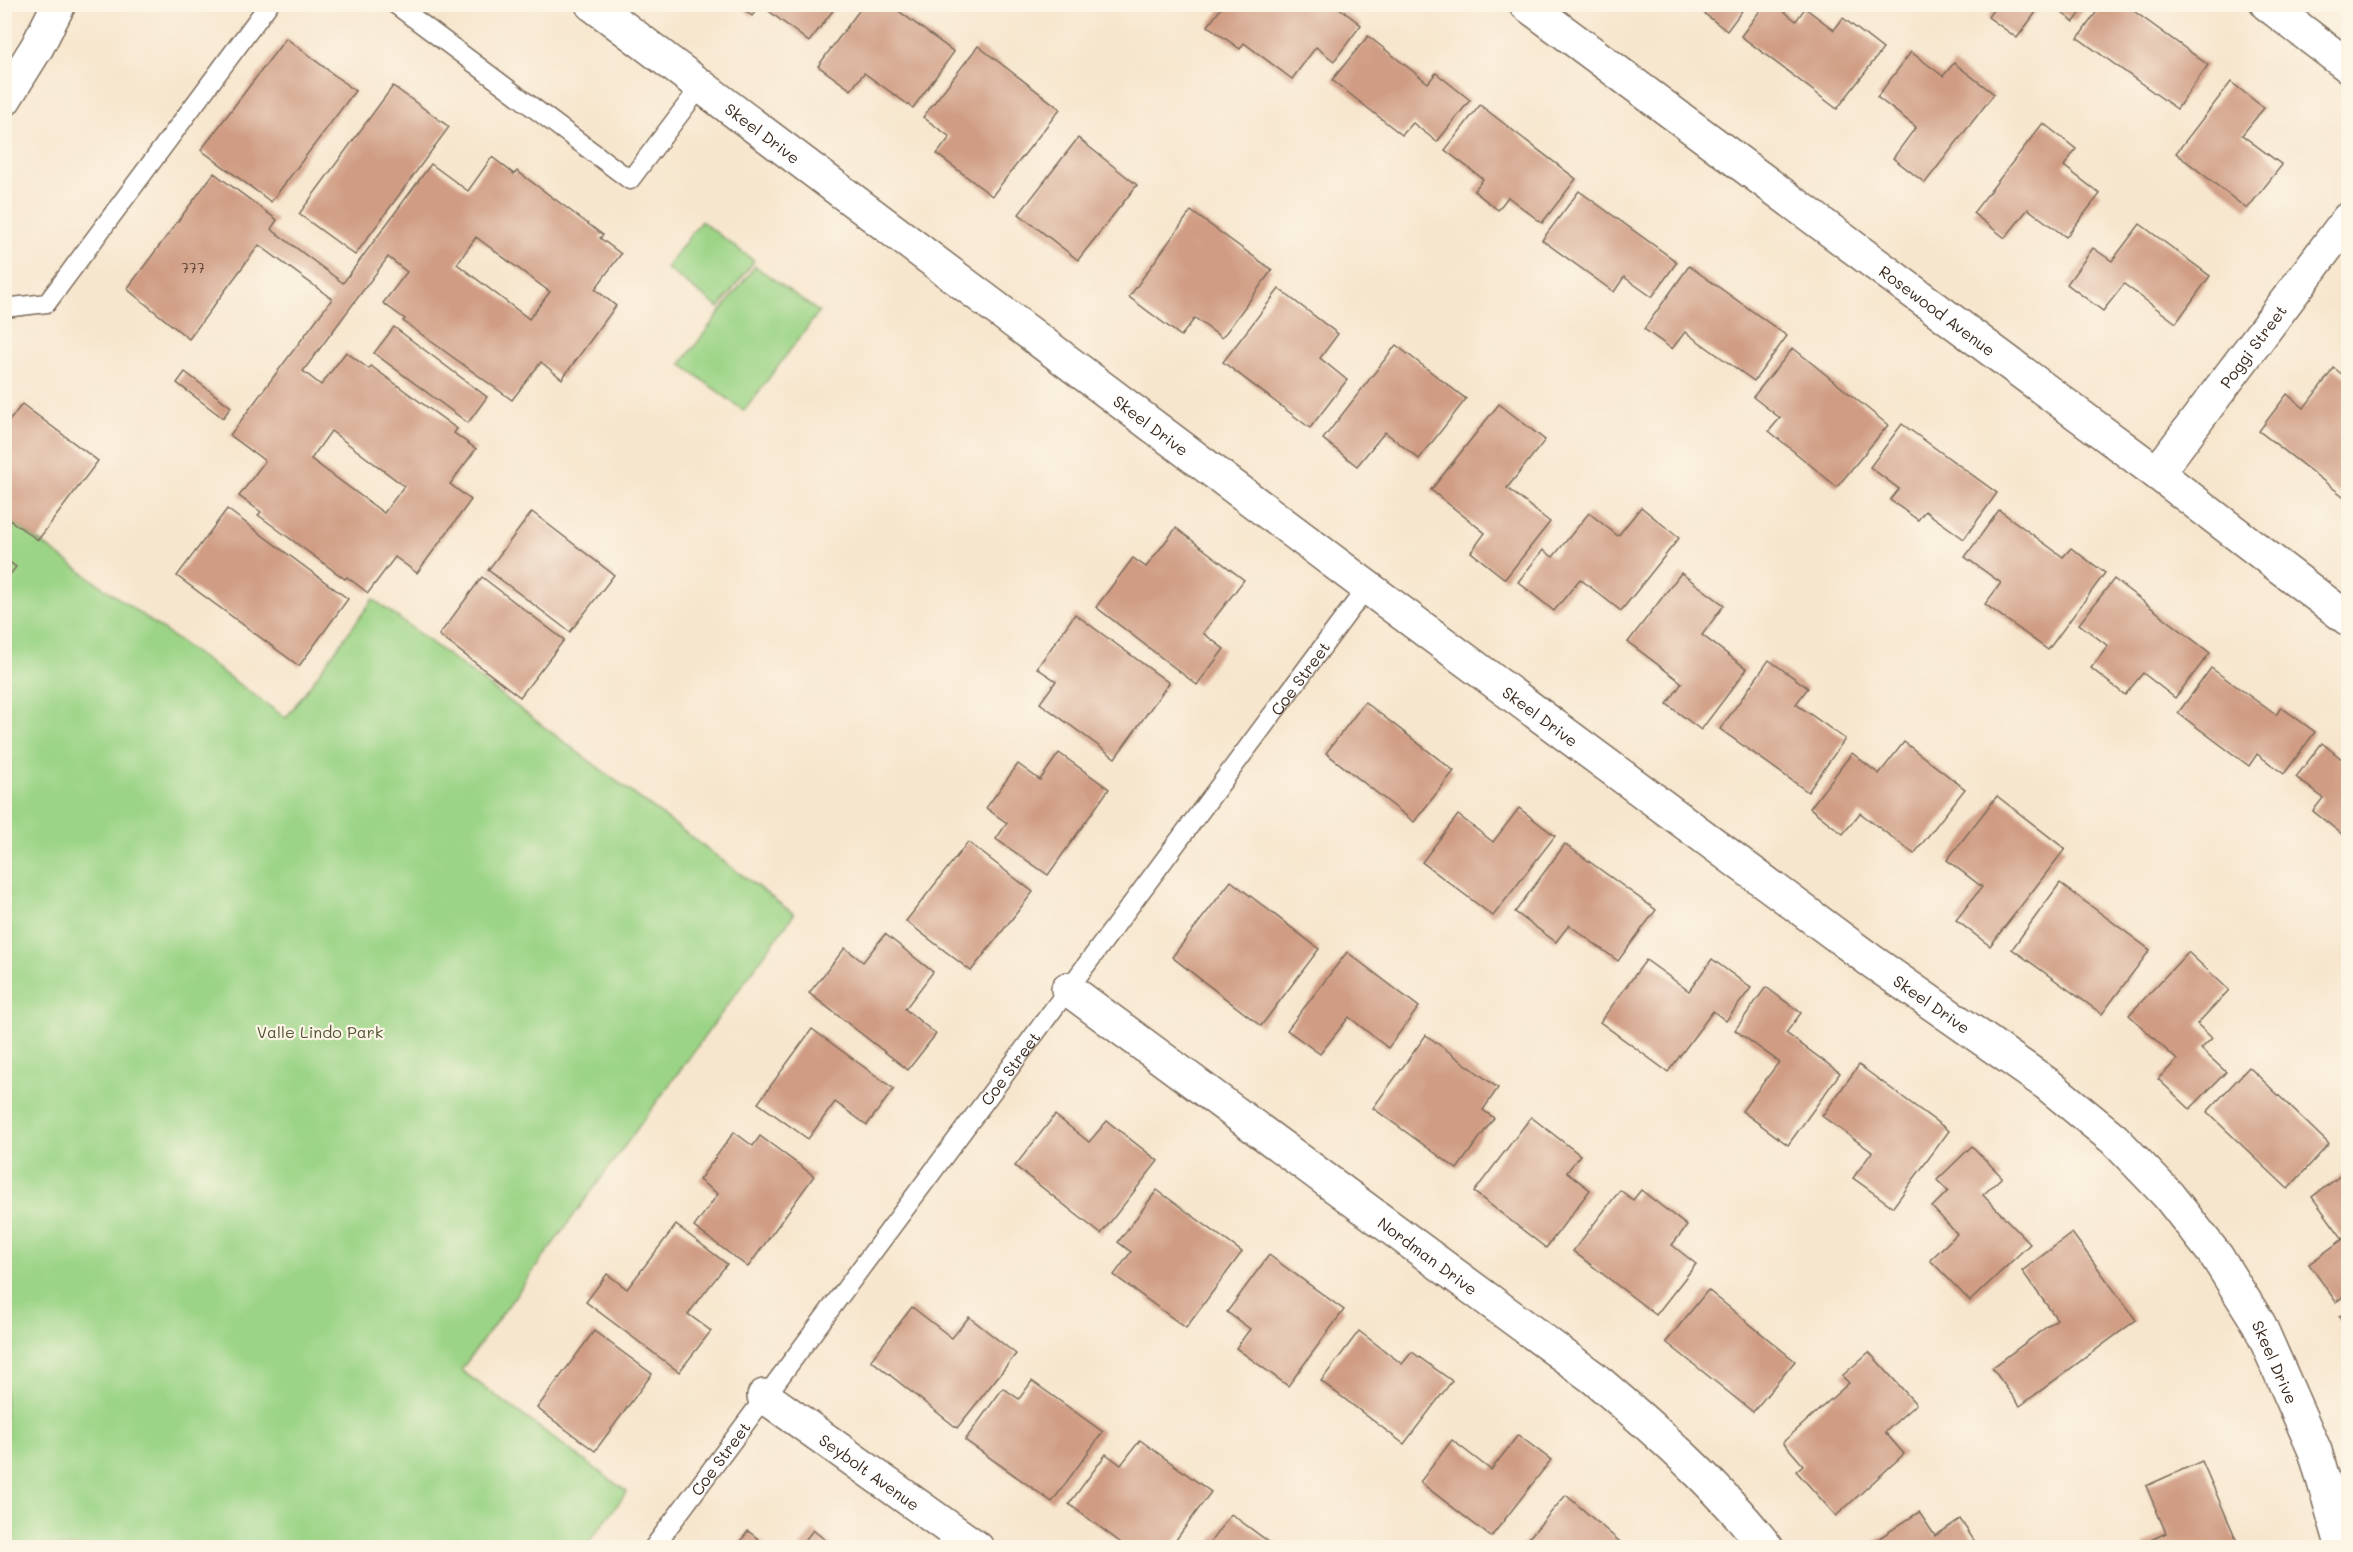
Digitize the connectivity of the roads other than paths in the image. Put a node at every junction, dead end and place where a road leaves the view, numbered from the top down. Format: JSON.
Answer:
{"nodes":[{"id":1,"x":59,"y":4,"type":"edge"},
{"id":2,"x":269,"y":4,"type":"edge"},
{"id":3,"x":395,"y":4,"type":"edge"},
{"id":4,"x":592,"y":4,"type":"edge"},
{"id":5,"x":1526,"y":4,"type":"edge"},
{"id":6,"x":2267,"y":4,"type":"edge"},
{"id":7,"x":2349,"y":66,"type":"edge"},
{"id":8,"x":701,"y":86,"type":"junction"},
{"id":9,"x":4,"y":100,"type":"edge"},
{"id":10,"x":2349,"y":219,"type":"edge"},
{"id":11,"x":4,"y":308,"type":"edge"},
{"id":12,"x":2157,"y":473,"type":"junction"},
{"id":13,"x":1367,"y":587,"type":"junction"},
{"id":14,"x":2349,"y":619,"type":"edge"},
{"id":15,"x":1068,"y":989,"type":"junction"},
{"id":16,"x":764,"y":1396,"type":"junction"},
{"id":17,"x":653,"y":1548,"type":"edge"},
{"id":18,"x":977,"y":1548,"type":"edge"},
{"id":19,"x":1767,"y":1548,"type":"edge"},
{"id":20,"x":2343,"y":1548,"type":"edge"}],
"edges":[{"from":1,"to":9,"type":"street"},
{"from":2,"to":11,"type":"lane"},
{"from":3,"to":8,"type":"lane"},
{"from":4,"to":8,"type":"street","name":"Skeel Drive"},
{"from":5,"to":12,"type":"street","name":"Rosewood Avenue"},
{"from":6,"to":7,"type":"street"},
{"from":8,"to":13,"type":"street","name":"Skeel Drive"},
{"from":10,"to":12,"type":"street","name":"Poggi Street"},
{"from":12,"to":14,"type":"street","name":"Rosewood Avenue"},
{"from":13,"to":15,"type":"lane","name":"Coe Street"},
{"from":13,"to":20,"type":"street","name":"Skeel Drive"},
{"from":15,"to":16,"type":"lane","name":"Coe Street"},
{"from":15,"to":19,"type":"street","name":"Nordman Drive"},
{"from":16,"to":17,"type":"lane","name":"Coe Street"},
{"from":16,"to":18,"type":"street","name":"Seybolt Avenue"}]}
